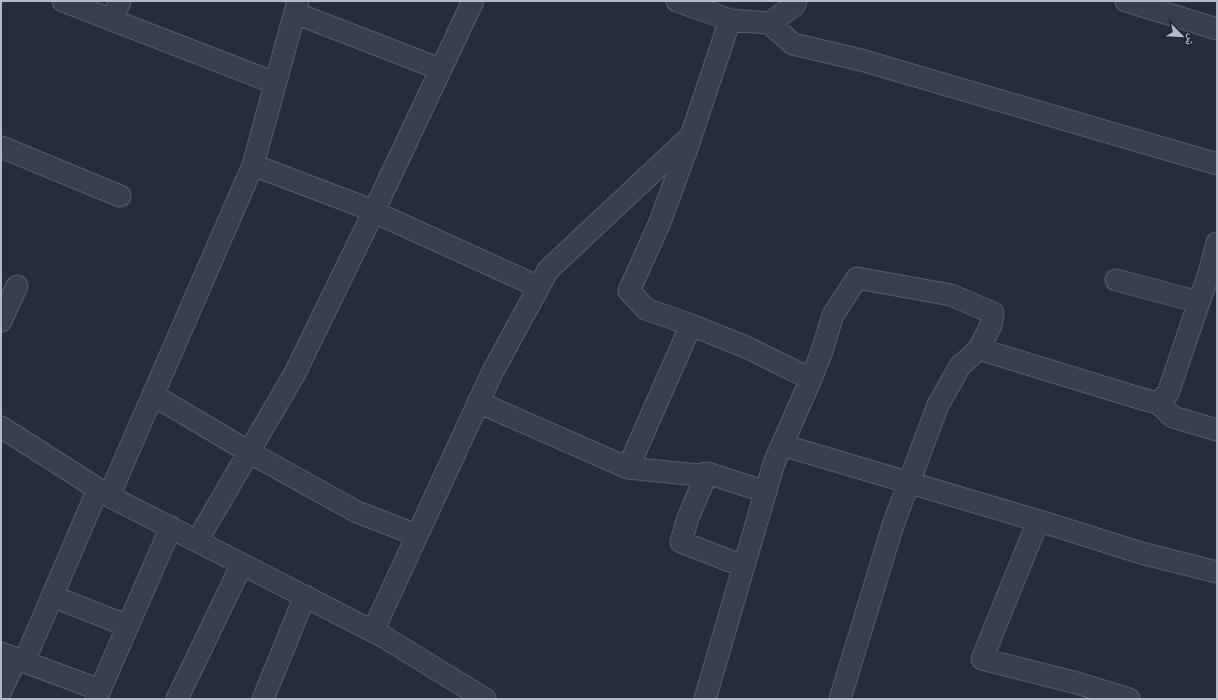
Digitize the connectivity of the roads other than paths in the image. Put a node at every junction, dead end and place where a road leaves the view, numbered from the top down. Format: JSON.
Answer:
{"nodes":[{"id":1,"x":63,"y":1,"type":"edge"},
{"id":2,"x":120,"y":1,"type":"edge"},
{"id":3,"x":473,"y":1,"type":"edge"},
{"id":4,"x":677,"y":1,"type":"edge"},
{"id":5,"x":796,"y":1,"type":"edge"},
{"id":6,"x":1126,"y":1,"type":"edge"},
{"id":7,"x":296,"y":7,"type":"edge"},
{"id":8,"x":1167,"y":7,"type":"edge"},
{"id":9,"x":112,"y":20,"type":"junction"},
{"id":10,"x":730,"y":20,"type":"junction"},
{"id":11,"x":770,"y":23,"type":"junction"},
{"id":12,"x":1217,"y":29,"type":"edge"},
{"id":13,"x":440,"y":69,"type":"junction"},
{"id":14,"x":275,"y":83,"type":"junction"},
{"id":15,"x":691,"y":136,"type":"junction"},
{"id":16,"x":1,"y":148,"type":"edge"},
{"id":17,"x":1217,"y":164,"type":"edge"},
{"id":18,"x":253,"y":165,"type":"junction"},
{"id":19,"x":120,"y":196,"type":"dead end"},
{"id":20,"x":374,"y":211,"type":"junction"},
{"id":21,"x":1217,"y":243,"type":"edge"},
{"id":22,"x":1116,"y":280,"type":"dead end"},
{"id":23,"x":17,"y":286,"type":"dead end"},
{"id":24,"x":539,"y":287,"type":"junction"},
{"id":25,"x":1199,"y":302,"type":"junction"},
{"id":26,"x":1,"y":321,"type":"edge"},
{"id":27,"x":691,"y":325,"type":"junction"},
{"id":28,"x":979,"y":349,"type":"junction"},
{"id":29,"x":811,"y":379,"type":"junction"},
{"id":30,"x":153,"y":395,"type":"junction"},
{"id":31,"x":478,"y":402,"type":"junction"},
{"id":32,"x":1158,"y":402,"type":"junction"},
{"id":33,"x":1,"y":427,"type":"edge"},
{"id":34,"x":1217,"y":430,"type":"edge"},
{"id":35,"x":782,"y":445,"type":"junction"},
{"id":36,"x":249,"y":452,"type":"junction"},
{"id":37,"x":628,"y":468,"type":"junction"},
{"id":38,"x":707,"y":473,"type":"junction"},
{"id":39,"x":908,"y":483,"type":"junction"},
{"id":40,"x":103,"y":492,"type":"junction"},
{"id":41,"x":766,"y":492,"type":"junction"},
{"id":42,"x":1038,"y":521,"type":"junction"},
{"id":43,"x":171,"y":527,"type":"junction"},
{"id":44,"x":417,"y":535,"type":"junction"},
{"id":45,"x":197,"y":541,"type":"junction"},
{"id":46,"x":242,"y":564,"type":"junction"},
{"id":47,"x":743,"y":566,"type":"junction"},
{"id":48,"x":1217,"y":572,"type":"edge"},
{"id":49,"x":52,"y":596,"type":"junction"},
{"id":50,"x":305,"y":596,"type":"junction"},
{"id":51,"x":128,"y":626,"type":"junction"},
{"id":52,"x":373,"y":631,"type":"junction"},
{"id":53,"x":14,"y":658,"type":"edge"},
{"id":54,"x":1,"y":691,"type":"edge"},
{"id":55,"x":457,"y":691,"type":"edge"},
{"id":56,"x":98,"y":695,"type":"edge"},
{"id":57,"x":177,"y":699,"type":"edge"},
{"id":58,"x":263,"y":699,"type":"edge"},
{"id":59,"x":485,"y":699,"type":"edge"},
{"id":60,"x":705,"y":699,"type":"edge"},
{"id":61,"x":840,"y":699,"type":"edge"},
{"id":62,"x":1129,"y":699,"type":"edge"}],
"edges":[{"from":1,"to":9,"type":"street"},
{"from":2,"to":9,"type":"street"},
{"from":3,"to":13,"type":"street"},
{"from":4,"to":10,"type":"street"},
{"from":5,"to":11,"type":"street"},
{"from":6,"to":8,"type":"street"},
{"from":7,"to":13,"type":"street"},
{"from":7,"to":14,"type":"street"},
{"from":8,"to":12,"type":"street"},
{"from":9,"to":14,"type":"street"},
{"from":10,"to":11,"type":"street"},
{"from":10,"to":15,"type":"street"},
{"from":11,"to":17,"type":"street"},
{"from":13,"to":20,"type":"street"},
{"from":14,"to":18,"type":"street"},
{"from":15,"to":24,"type":"street"},
{"from":15,"to":27,"type":"street"},
{"from":16,"to":19,"type":"street"},
{"from":18,"to":20,"type":"street"},
{"from":18,"to":30,"type":"street"},
{"from":20,"to":24,"type":"street"},
{"from":20,"to":36,"type":"street"},
{"from":21,"to":25,"type":"street"},
{"from":22,"to":25,"type":"street"},
{"from":23,"to":26,"type":"street"},
{"from":24,"to":31,"type":"street"},
{"from":25,"to":32,"type":"street"},
{"from":27,"to":29,"type":"street"},
{"from":27,"to":37,"type":"street"},
{"from":28,"to":29,"type":"street"},
{"from":28,"to":32,"type":"street"},
{"from":28,"to":39,"type":"street"},
{"from":29,"to":35,"type":"street"},
{"from":30,"to":36,"type":"street"},
{"from":30,"to":40,"type":"street"},
{"from":31,"to":37,"type":"street"},
{"from":31,"to":44,"type":"street"},
{"from":32,"to":34,"type":"street"},
{"from":33,"to":40,"type":"street"},
{"from":35,"to":39,"type":"street"},
{"from":35,"to":41,"type":"street"},
{"from":36,"to":44,"type":"street"},
{"from":36,"to":45,"type":"street"},
{"from":37,"to":38,"type":"street"},
{"from":38,"to":41,"type":"street"},
{"from":38,"to":47,"type":"street"},
{"from":39,"to":42,"type":"street"},
{"from":39,"to":61,"type":"street"},
{"from":40,"to":43,"type":"street"},
{"from":40,"to":49,"type":"street"},
{"from":41,"to":47,"type":"street"},
{"from":42,"to":48,"type":"street"},
{"from":42,"to":62,"type":"street"},
{"from":43,"to":45,"type":"street"},
{"from":43,"to":51,"type":"street"},
{"from":44,"to":52,"type":"street"},
{"from":45,"to":46,"type":"street"},
{"from":46,"to":50,"type":"street"},
{"from":46,"to":57,"type":"street"},
{"from":47,"to":60,"type":"street"},
{"from":49,"to":51,"type":"street"},
{"from":49,"to":53,"type":"street"},
{"from":50,"to":52,"type":"street"},
{"from":50,"to":58,"type":"street"},
{"from":51,"to":56,"type":"street"},
{"from":52,"to":55,"type":"street"},
{"from":53,"to":54,"type":"street"},
{"from":53,"to":56,"type":"street"},
{"from":55,"to":59,"type":"street"}]}
